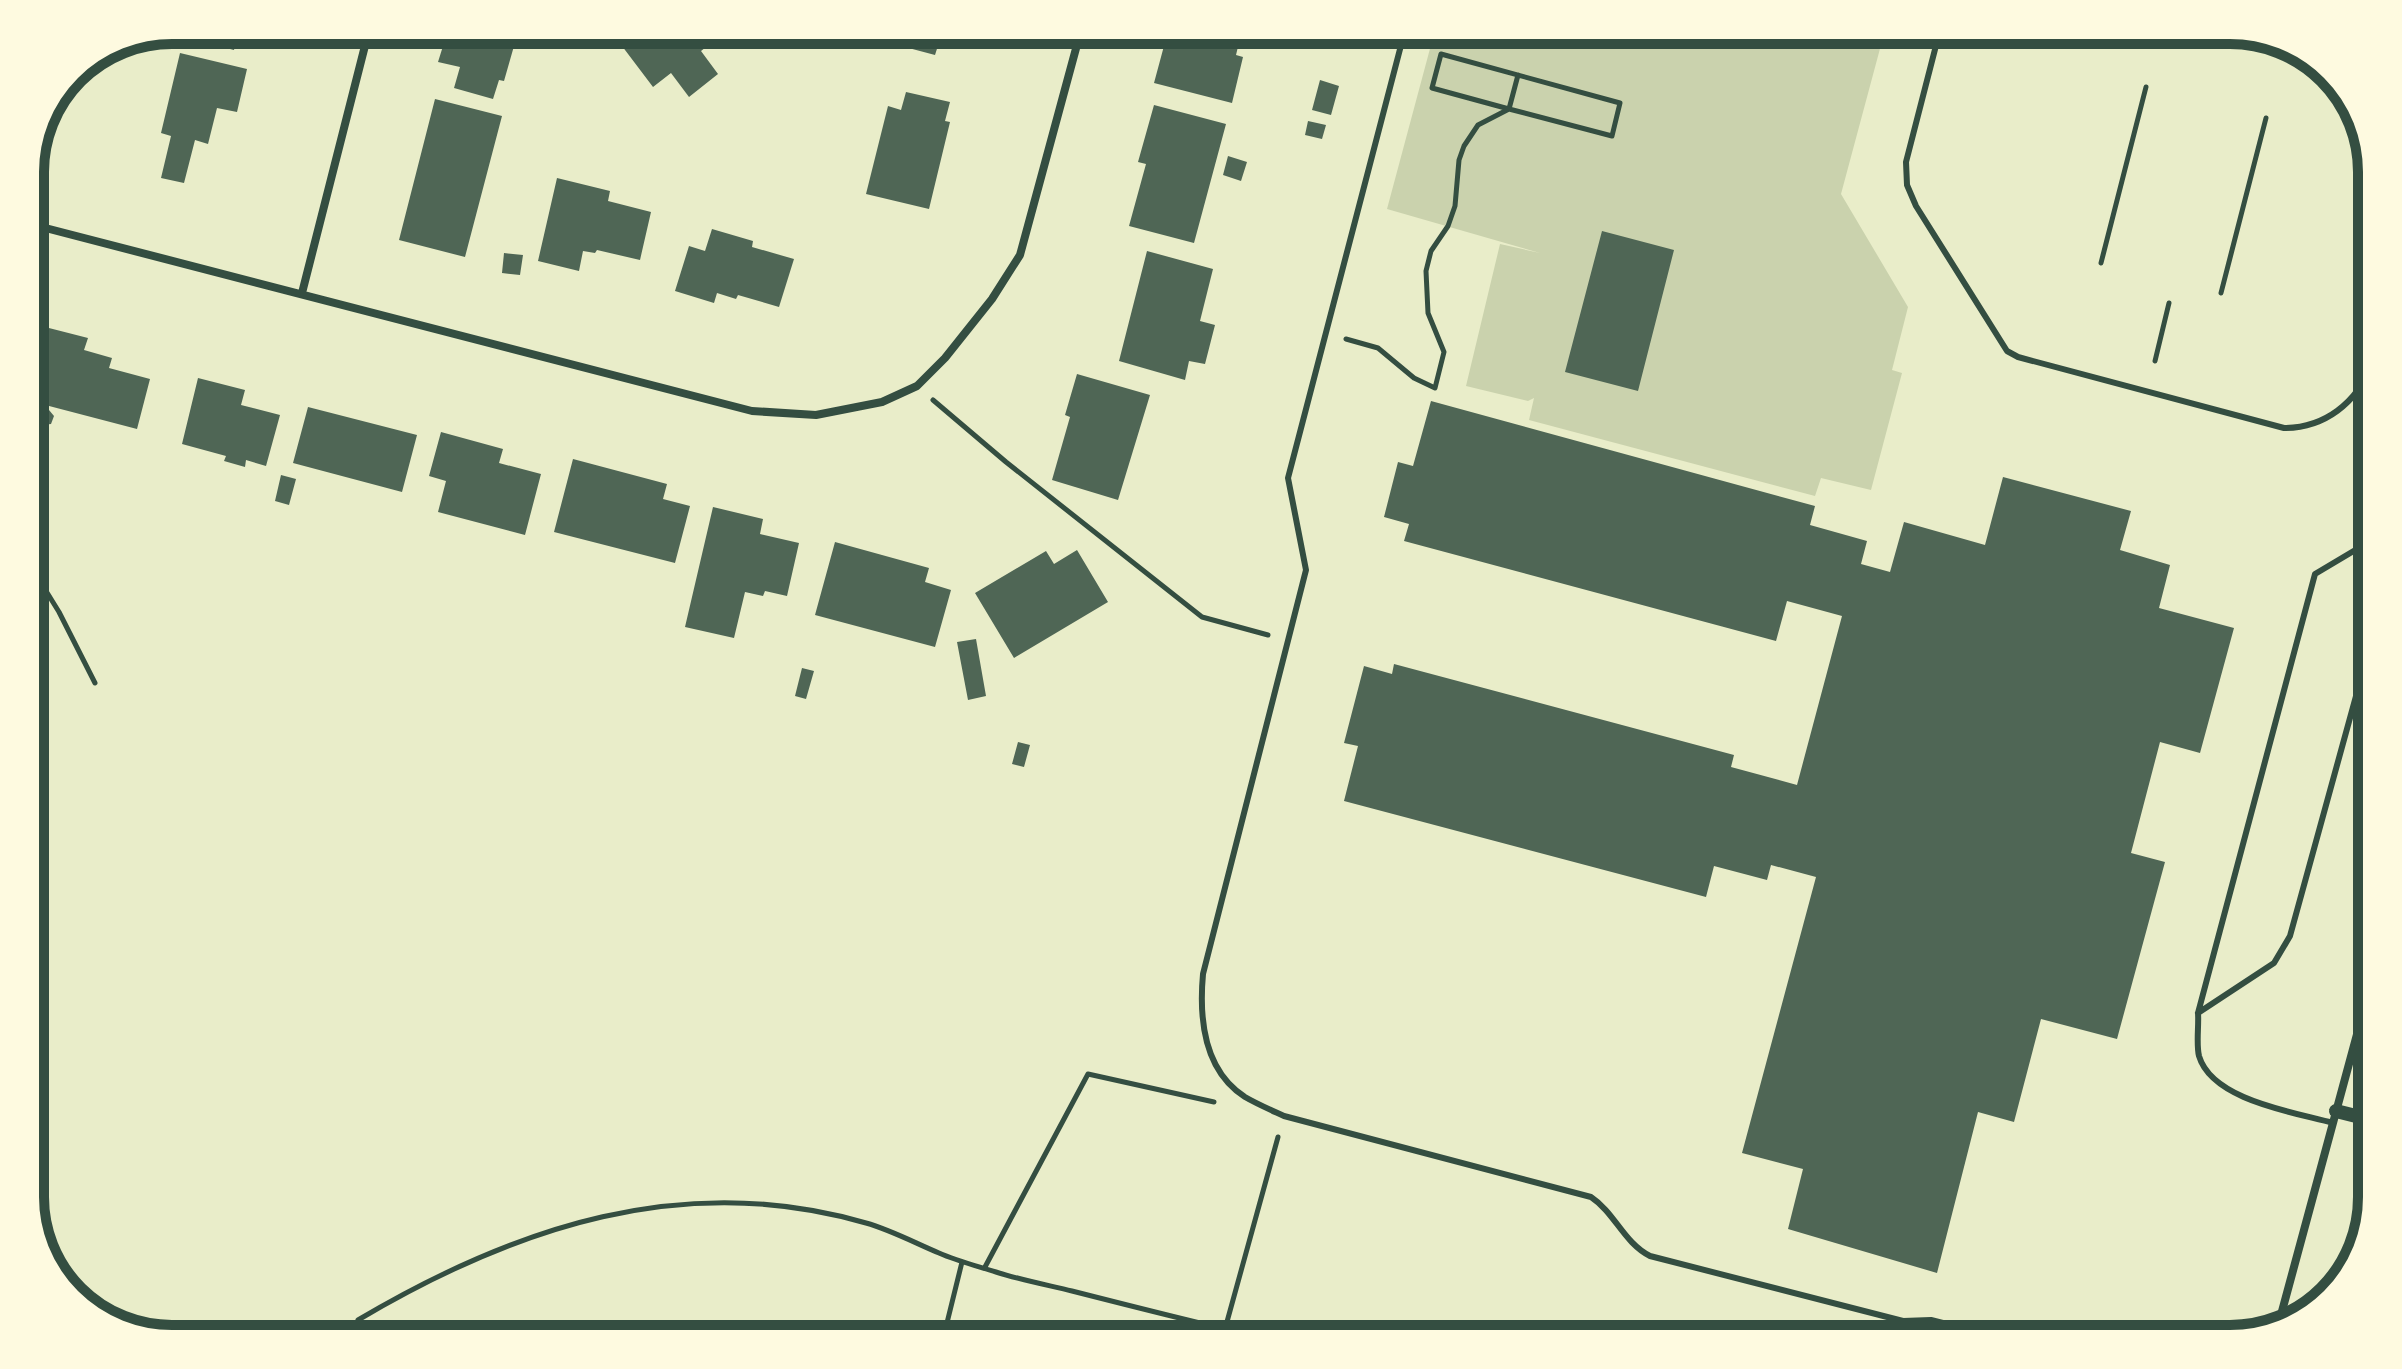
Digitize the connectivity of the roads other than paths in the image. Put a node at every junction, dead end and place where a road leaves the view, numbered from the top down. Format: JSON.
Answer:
{"nodes":[{"id":1,"x":365,"y":44,"type":"edge"},
{"id":2,"x":1077,"y":44,"type":"edge"},
{"id":3,"x":1401,"y":44,"type":"edge"},
{"id":4,"x":1936,"y":44,"type":"edge"},
{"id":5,"x":44,"y":228,"type":"edge"},
{"id":6,"x":302,"y":293,"type":"junction"},
{"id":7,"x":2358,"y":390,"type":"edge"},
{"id":8,"x":2358,"y":549,"type":"edge"},
{"id":9,"x":2358,"y":689,"type":"edge"},
{"id":10,"x":2198,"y":1013,"type":"junction"},
{"id":11,"x":2358,"y":1030,"type":"edge"},
{"id":12,"x":2334,"y":1117,"type":"junction"},
{"id":13,"x":2358,"y":1119,"type":"edge"},
{"id":14,"x":2281,"y":1314,"type":"edge"},
{"id":15,"x":1903,"y":1321,"type":"junction"},
{"id":16,"x":1899,"y":1325,"type":"edge"},
{"id":17,"x":1950,"y":1325,"type":"edge"}],
"edges":[{"from":1,"to":6,"type":"street"},
{"from":2,"to":6,"type":"street"},
{"from":3,"to":15,"type":"lane"},
{"from":4,"to":7,"type":"lane"},
{"from":5,"to":6,"type":"street"},
{"from":8,"to":10,"type":"lane"},
{"from":9,"to":10,"type":"lane"},
{"from":10,"to":12,"type":"lane"},
{"from":11,"to":12,"type":"street"},
{"from":12,"to":13,"type":"street"},
{"from":12,"to":14,"type":"street"},
{"from":15,"to":16,"type":"lane"},
{"from":15,"to":17,"type":"lane"}]}
